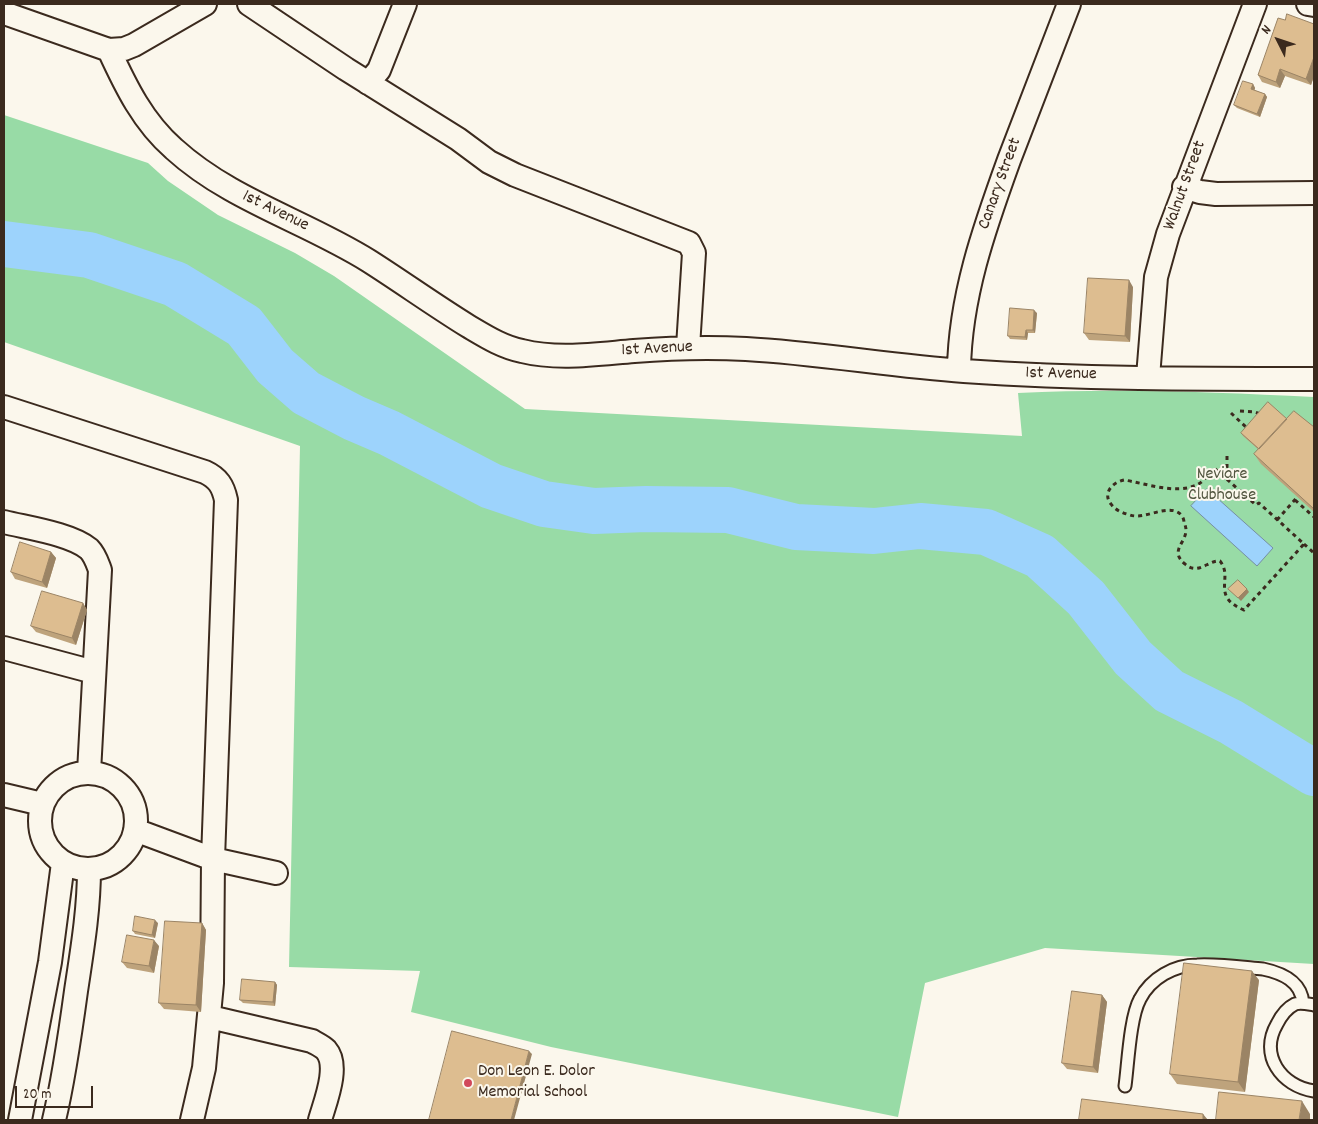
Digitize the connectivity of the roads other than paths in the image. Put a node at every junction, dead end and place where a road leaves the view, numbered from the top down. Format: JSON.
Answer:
{"nodes":[{"id":1,"x":205,"y":4,"type":"edge"},
{"id":2,"x":249,"y":4,"type":"edge"},
{"id":3,"x":405,"y":4,"type":"edge"},
{"id":4,"x":1069,"y":4,"type":"edge"},
{"id":5,"x":1255,"y":4,"type":"edge"},
{"id":6,"x":1308,"y":4,"type":"edge"},
{"id":7,"x":1314,"y":5,"type":"edge"},
{"id":8,"x":4,"y":13,"type":"edge"},
{"id":9,"x":109,"y":50,"type":"junction"},
{"id":10,"x":368,"y":82,"type":"junction"},
{"id":11,"x":1184,"y":187,"type":"junction"},
{"id":12,"x":1314,"y":193,"type":"edge"},
{"id":13,"x":688,"y":347,"type":"junction"},
{"id":14,"x":959,"y":370,"type":"junction"},
{"id":15,"x":1148,"y":377,"type":"junction"},
{"id":16,"x":1314,"y":379,"type":"edge"},
{"id":17,"x":4,"y":407,"type":"edge"},
{"id":18,"x":4,"y":522,"type":"edge"},
{"id":19,"x":4,"y":648,"type":"edge"},
{"id":20,"x":94,"y":672,"type":"junction"},
{"id":21,"x":89,"y":772,"type":"junction"},
{"id":22,"x":4,"y":795,"type":"edge"},
{"id":23,"x":42,"y":804,"type":"junction"},
{"id":24,"x":135,"y":830,"type":"junction"},
{"id":25,"x":213,"y":859,"type":"junction"},
{"id":26,"x":63,"y":863,"type":"junction"},
{"id":27,"x":89,"y":869,"type":"junction"},
{"id":28,"x":276,"y":873,"type":"dead end"},
{"id":29,"x":1309,"y":1004,"type":"edge"},
{"id":30,"x":210,"y":1016,"type":"junction"},
{"id":31,"x":1125,"y":1086,"type":"dead end"},
{"id":32,"x":1314,"y":1092,"type":"edge"},
{"id":33,"x":20,"y":1120,"type":"edge"},
{"id":34,"x":54,"y":1120,"type":"edge"},
{"id":35,"x":192,"y":1120,"type":"edge"},
{"id":36,"x":320,"y":1120,"type":"edge"}],
"edges":[{"from":1,"to":9,"type":"street"},
{"from":2,"to":10,"type":"street"},
{"from":3,"to":10,"type":"street"},
{"from":4,"to":14,"type":"street","name":"Canary Street"},
{"from":5,"to":11,"type":"street","name":"Walnut Street"},
{"from":6,"to":7,"type":"street"},
{"from":8,"to":9,"type":"street"},
{"from":9,"to":13,"type":"street","name":"1st Avenue"},
{"from":10,"to":13,"type":"street"},
{"from":11,"to":12,"type":"street"},
{"from":11,"to":15,"type":"street","name":"Walnut Street"},
{"from":13,"to":14,"type":"street","name":"1st Avenue"},
{"from":14,"to":15,"type":"street","name":"1st Avenue"},
{"from":15,"to":16,"type":"street","name":"1st Avenue"},
{"from":17,"to":25,"type":"street"},
{"from":18,"to":20,"type":"street"},
{"from":19,"to":20,"type":"street"},
{"from":20,"to":21,"type":"street"},
{"from":21,"to":23,"type":"street"},
{"from":21,"to":24,"type":"street"},
{"from":22,"to":23,"type":"street"},
{"from":23,"to":26,"type":"street"},
{"from":24,"to":25,"type":"street"},
{"from":24,"to":27,"type":"street"},
{"from":25,"to":28,"type":"street"},
{"from":25,"to":30,"type":"street"},
{"from":26,"to":27,"type":"street"},
{"from":26,"to":33,"type":"street"},
{"from":27,"to":34,"type":"street"},
{"from":29,"to":31,"type":"lane"},
{"from":29,"to":32,"type":"lane"},
{"from":30,"to":35,"type":"street"},
{"from":30,"to":36,"type":"street"}]}
